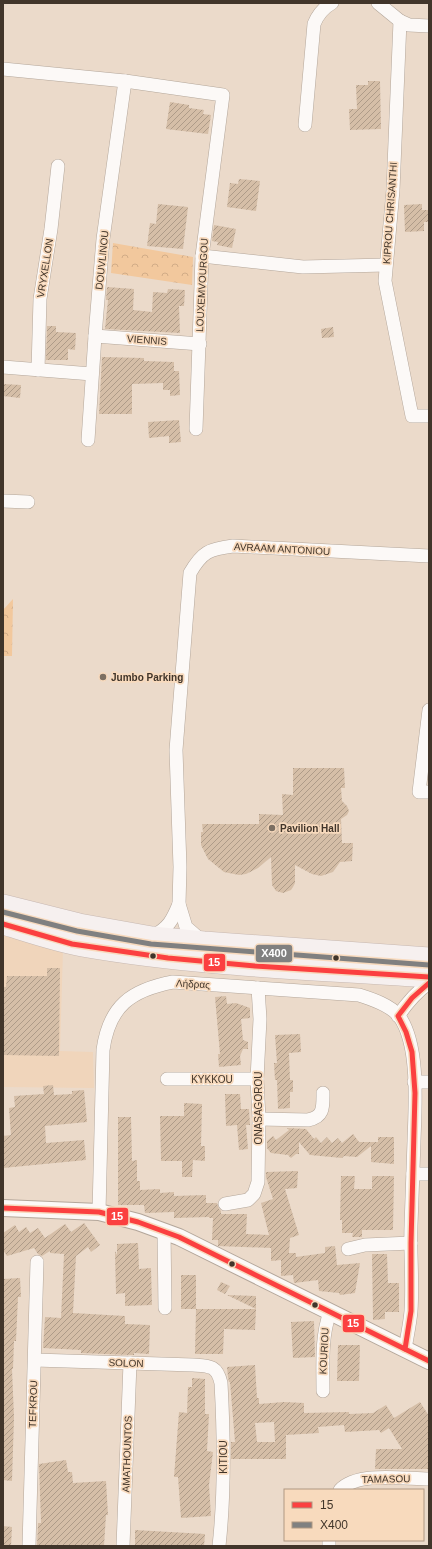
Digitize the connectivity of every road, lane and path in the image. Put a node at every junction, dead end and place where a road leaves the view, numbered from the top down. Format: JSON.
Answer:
{"nodes":[{"id":1,"x":332,"y":3,"type":"edge"},
{"id":2,"x":378,"y":3,"type":"edge"},
{"id":3,"x":400,"y":21,"type":"junction"},
{"id":4,"x":429,"y":26,"type":"edge"},
{"id":5,"x":3,"y":69,"type":"edge"},
{"id":6,"x":125,"y":81,"type":"junction"},
{"id":7,"x":305,"y":125,"type":"dead end"},
{"id":8,"x":58,"y":166,"type":"dead end"},
{"id":9,"x":202,"y":256,"type":"junction"},
{"id":10,"x":386,"y":265,"type":"junction"},
{"id":11,"x":95,"y":336,"type":"junction"},
{"id":12,"x":200,"y":344,"type":"junction"},
{"id":13,"x":3,"y":367,"type":"edge"},
{"id":14,"x":38,"y":370,"type":"junction"},
{"id":15,"x":92,"y":374,"type":"junction"},
{"id":16,"x":429,"y":416,"type":"edge"},
{"id":17,"x":196,"y":430,"type":"dead end"},
{"id":18,"x":88,"y":440,"type":"dead end"},
{"id":19,"x":3,"y":501,"type":"edge"},
{"id":20,"x":28,"y":502,"type":"dead end"},
{"id":21,"x":429,"y":556,"type":"edge"},
{"id":22,"x":429,"y":710,"type":"edge"},
{"id":23,"x":429,"y":792,"type":"edge"},
{"id":24,"x":179,"y":904,"type":"junction"},
{"id":25,"x":3,"y":905,"type":"edge"},
{"id":26,"x":3,"y":924,"type":"edge"},
{"id":27,"x":152,"y":937,"type":"junction"},
{"id":28,"x":204,"y":942,"type":"junction"},
{"id":29,"x":429,"y":958,"type":"edge"},
{"id":30,"x":429,"y":977,"type":"edge"},
{"id":31,"x":429,"y":984,"type":"edge"},
{"id":32,"x":258,"y":988,"type":"junction"},
{"id":33,"x":398,"y":1016,"type":"junction"},
{"id":34,"x":167,"y":1079,"type":"dead end"},
{"id":35,"x":257,"y":1079,"type":"junction"},
{"id":36,"x":414,"y":1082,"type":"junction"},
{"id":37,"x":429,"y":1082,"type":"edge"},
{"id":38,"x":323,"y":1093,"type":"dead end"},
{"id":39,"x":259,"y":1119,"type":"junction"},
{"id":40,"x":413,"y":1174,"type":"junction"},
{"id":41,"x":429,"y":1174,"type":"edge"},
{"id":42,"x":225,"y":1204,"type":"dead end"},
{"id":43,"x":3,"y":1208,"type":"edge"},
{"id":44,"x":99,"y":1212,"type":"junction"},
{"id":45,"x":164,"y":1231,"type":"junction"},
{"id":46,"x":411,"y":1243,"type":"junction"},
{"id":47,"x":348,"y":1249,"type":"dead end"},
{"id":48,"x":37,"y":1262,"type":"dead end"},
{"id":49,"x":165,"y":1308,"type":"dead end"},
{"id":50,"x":330,"y":1312,"type":"junction"},
{"id":51,"x":405,"y":1350,"type":"junction"},
{"id":52,"x":34,"y":1360,"type":"junction"},
{"id":53,"x":429,"y":1362,"type":"edge"},
{"id":54,"x":130,"y":1363,"type":"junction"},
{"id":55,"x":216,"y":1370,"type":"joint"},
{"id":56,"x":323,"y":1391,"type":"dead end"},
{"id":57,"x":429,"y":1479,"type":"edge"},
{"id":58,"x":342,"y":1488,"type":"edge"},
{"id":59,"x":29,"y":1546,"type":"edge"},
{"id":60,"x":124,"y":1546,"type":"edge"},
{"id":61,"x":219,"y":1546,"type":"edge"}],
"edges":[{"from":1,"to":7,"type":"street"},
{"from":2,"to":3,"type":"street"},
{"from":3,"to":4,"type":"street"},
{"from":3,"to":10,"type":"street","name":"KIPROU CHRISANTHI"},
{"from":5,"to":6,"type":"street"},
{"from":6,"to":9,"type":"street","name":"LOUXEMVOURGOU"},
{"from":6,"to":11,"type":"street","name":"DOUVLINOU"},
{"from":8,"to":14,"type":"street","name":"VRYXELLON"},
{"from":9,"to":10,"type":"street"},
{"from":9,"to":12,"type":"street","name":"LOUXEMVOURGOU"},
{"from":10,"to":16,"type":"street","name":"KIPROU CHRISANTHI"},
{"from":11,"to":12,"type":"street","name":"VIENNIS"},
{"from":11,"to":15,"type":"street","name":"DOUVLINOU"},
{"from":12,"to":17,"type":"street","name":"LOUXEMVOURGOU"},
{"from":13,"to":14,"type":"street"},
{"from":14,"to":15,"type":"street"},
{"from":15,"to":18,"type":"street","name":"DOUVLINOU"},
{"from":19,"to":20,"type":"street"},
{"from":21,"to":24,"type":"street","name":"AVRAAM ANTONIOU"},
{"from":22,"to":23,"type":"street"},
{"from":24,"to":27,"type":"street"},
{"from":24,"to":28,"type":"street"},
{"from":25,"to":27,"type":"main road"},
{"from":26,"to":30,"type":"main road"},
{"from":27,"to":28,"type":"main road"},
{"from":28,"to":29,"type":"main road"},
{"from":31,"to":33,"type":"street"},
{"from":32,"to":33,"type":"street","name":"Λήδρας"},
{"from":32,"to":35,"type":"street","name":"ONASAGOROU"},
{"from":32,"to":44,"type":"street","name":"Λήδρας"},
{"from":33,"to":36,"type":"street","name":"Λήδρας"},
{"from":34,"to":35,"type":"street","name":"KYKKOU"},
{"from":35,"to":39,"type":"street","name":"ONASAGOROU"},
{"from":36,"to":37,"type":"street"},
{"from":36,"to":40,"type":"street","name":"Λήδρας"},
{"from":38,"to":39,"type":"street"},
{"from":39,"to":42,"type":"street","name":"ONASAGOROU"},
{"from":40,"to":41,"type":"street"},
{"from":40,"to":46,"type":"street","name":"Λήδρας"},
{"from":43,"to":44,"type":"street"},
{"from":44,"to":45,"type":"street"},
{"from":45,"to":49,"type":"street"},
{"from":45,"to":50,"type":"street"},
{"from":46,"to":47,"type":"street"},
{"from":46,"to":51,"type":"street","name":"Λήδρας"},
{"from":48,"to":52,"type":"street","name":"TEFKROU"},
{"from":50,"to":51,"type":"street"},
{"from":50,"to":56,"type":"street","name":"KOURIOU"},
{"from":51,"to":53,"type":"street"},
{"from":52,"to":54,"type":"street","name":"SOLON"},
{"from":52,"to":59,"type":"street","name":"TEFKROU"},
{"from":54,"to":55,"type":"street","name":"SOLON"},
{"from":54,"to":60,"type":"street","name":"AMATHOUNTOS"},
{"from":55,"to":61,"type":"street","name":"KITIOU"},
{"from":57,"to":58,"type":"street","name":"TAMASOU"}]}
